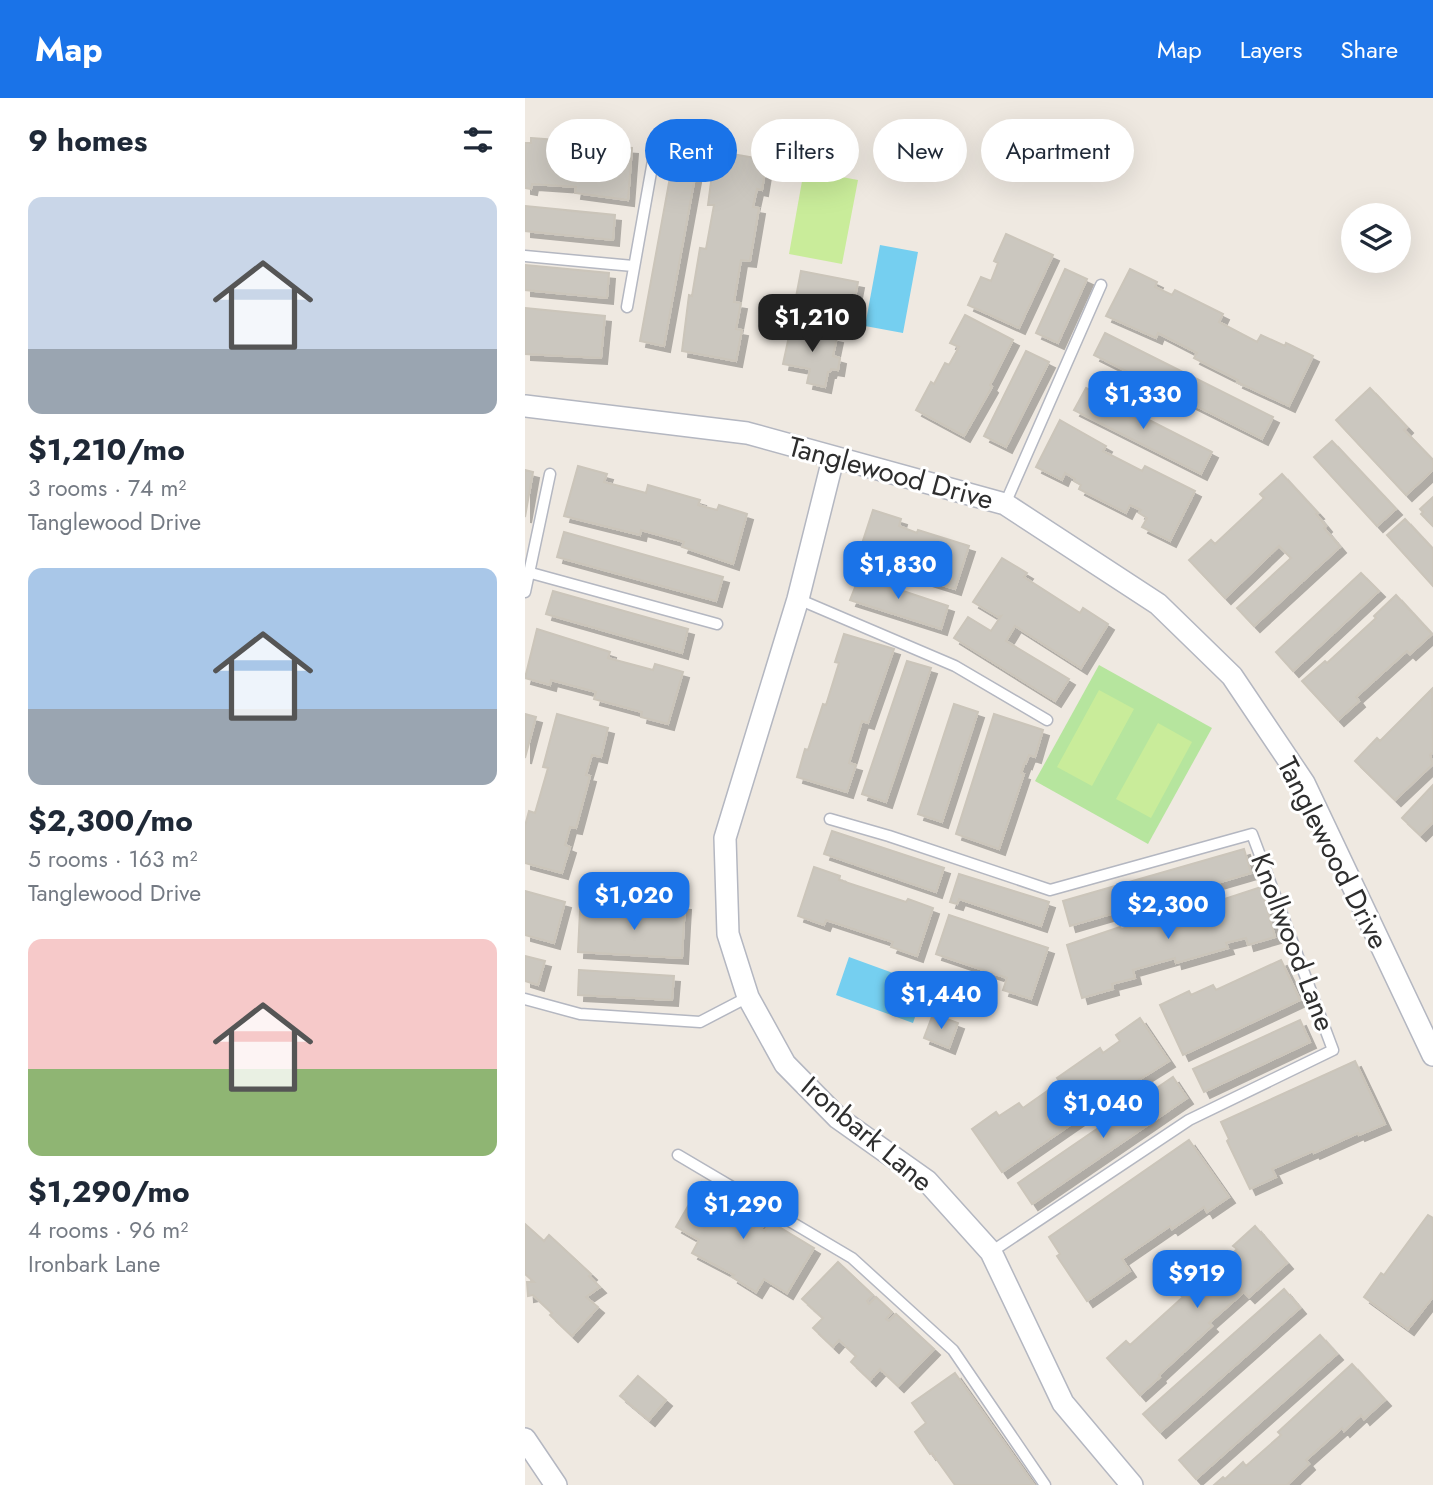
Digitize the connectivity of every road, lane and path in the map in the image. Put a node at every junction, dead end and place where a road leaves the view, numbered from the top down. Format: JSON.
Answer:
{"nodes":[{"id":1,"x":649,"y":182,"type":"edge"},
{"id":2,"x":525,"y":256,"type":"edge"},
{"id":3,"x":633,"y":266,"type":"junction"},
{"id":4,"x":1101,"y":285,"type":"dead end"},
{"id":5,"x":627,"y":307,"type":"dead end"},
{"id":6,"x":525,"y":406,"type":"edge"},
{"id":7,"x":833,"y":459,"type":"junction"},
{"id":8,"x":550,"y":474,"type":"dead end"},
{"id":9,"x":1005,"y":504,"type":"junction"},
{"id":10,"x":531,"y":573,"type":"junction"},
{"id":11,"x":525,"y":592,"type":"edge"},
{"id":12,"x":798,"y":599,"type":"junction"},
{"id":13,"x":717,"y":624,"type":"dead end"},
{"id":14,"x":1047,"y":720,"type":"dead end"},
{"id":15,"x":830,"y":819,"type":"dead end"},
{"id":16,"x":748,"y":997,"type":"junction"},
{"id":17,"x":525,"y":999,"type":"edge"},
{"id":18,"x":1433,"y":1055,"type":"edge"},
{"id":19,"x":678,"y":1155,"type":"dead end"},
{"id":20,"x":991,"y":1252,"type":"junction"},
{"id":21,"x":525,"y":1438,"type":"edge"},
{"id":22,"x":556,"y":1485,"type":"edge"},
{"id":23,"x":1045,"y":1485,"type":"edge"},
{"id":24,"x":1132,"y":1485,"type":"edge"}],
"edges":[{"from":1,"to":3,"type":"lane"},
{"from":2,"to":3,"type":"lane"},
{"from":3,"to":5,"type":"lane"},
{"from":4,"to":9,"type":"lane"},
{"from":6,"to":7,"type":"street","name":"Tanglewood Drive"},
{"from":7,"to":9,"type":"street","name":"Tanglewood Drive"},
{"from":7,"to":12,"type":"street","name":"Ironbark Lane"},
{"from":8,"to":10,"type":"lane"},
{"from":9,"to":18,"type":"street","name":"Tanglewood Drive"},
{"from":10,"to":11,"type":"lane"},
{"from":10,"to":13,"type":"lane"},
{"from":12,"to":14,"type":"lane"},
{"from":12,"to":16,"type":"street","name":"Ironbark Lane"},
{"from":15,"to":20,"type":"lane","name":"Knollwood Lane"},
{"from":16,"to":17,"type":"lane"},
{"from":16,"to":20,"type":"street","name":"Ironbark Lane"},
{"from":19,"to":23,"type":"lane"},
{"from":20,"to":24,"type":"street","name":"Ironbark Lane"},
{"from":21,"to":22,"type":"street"}]}
